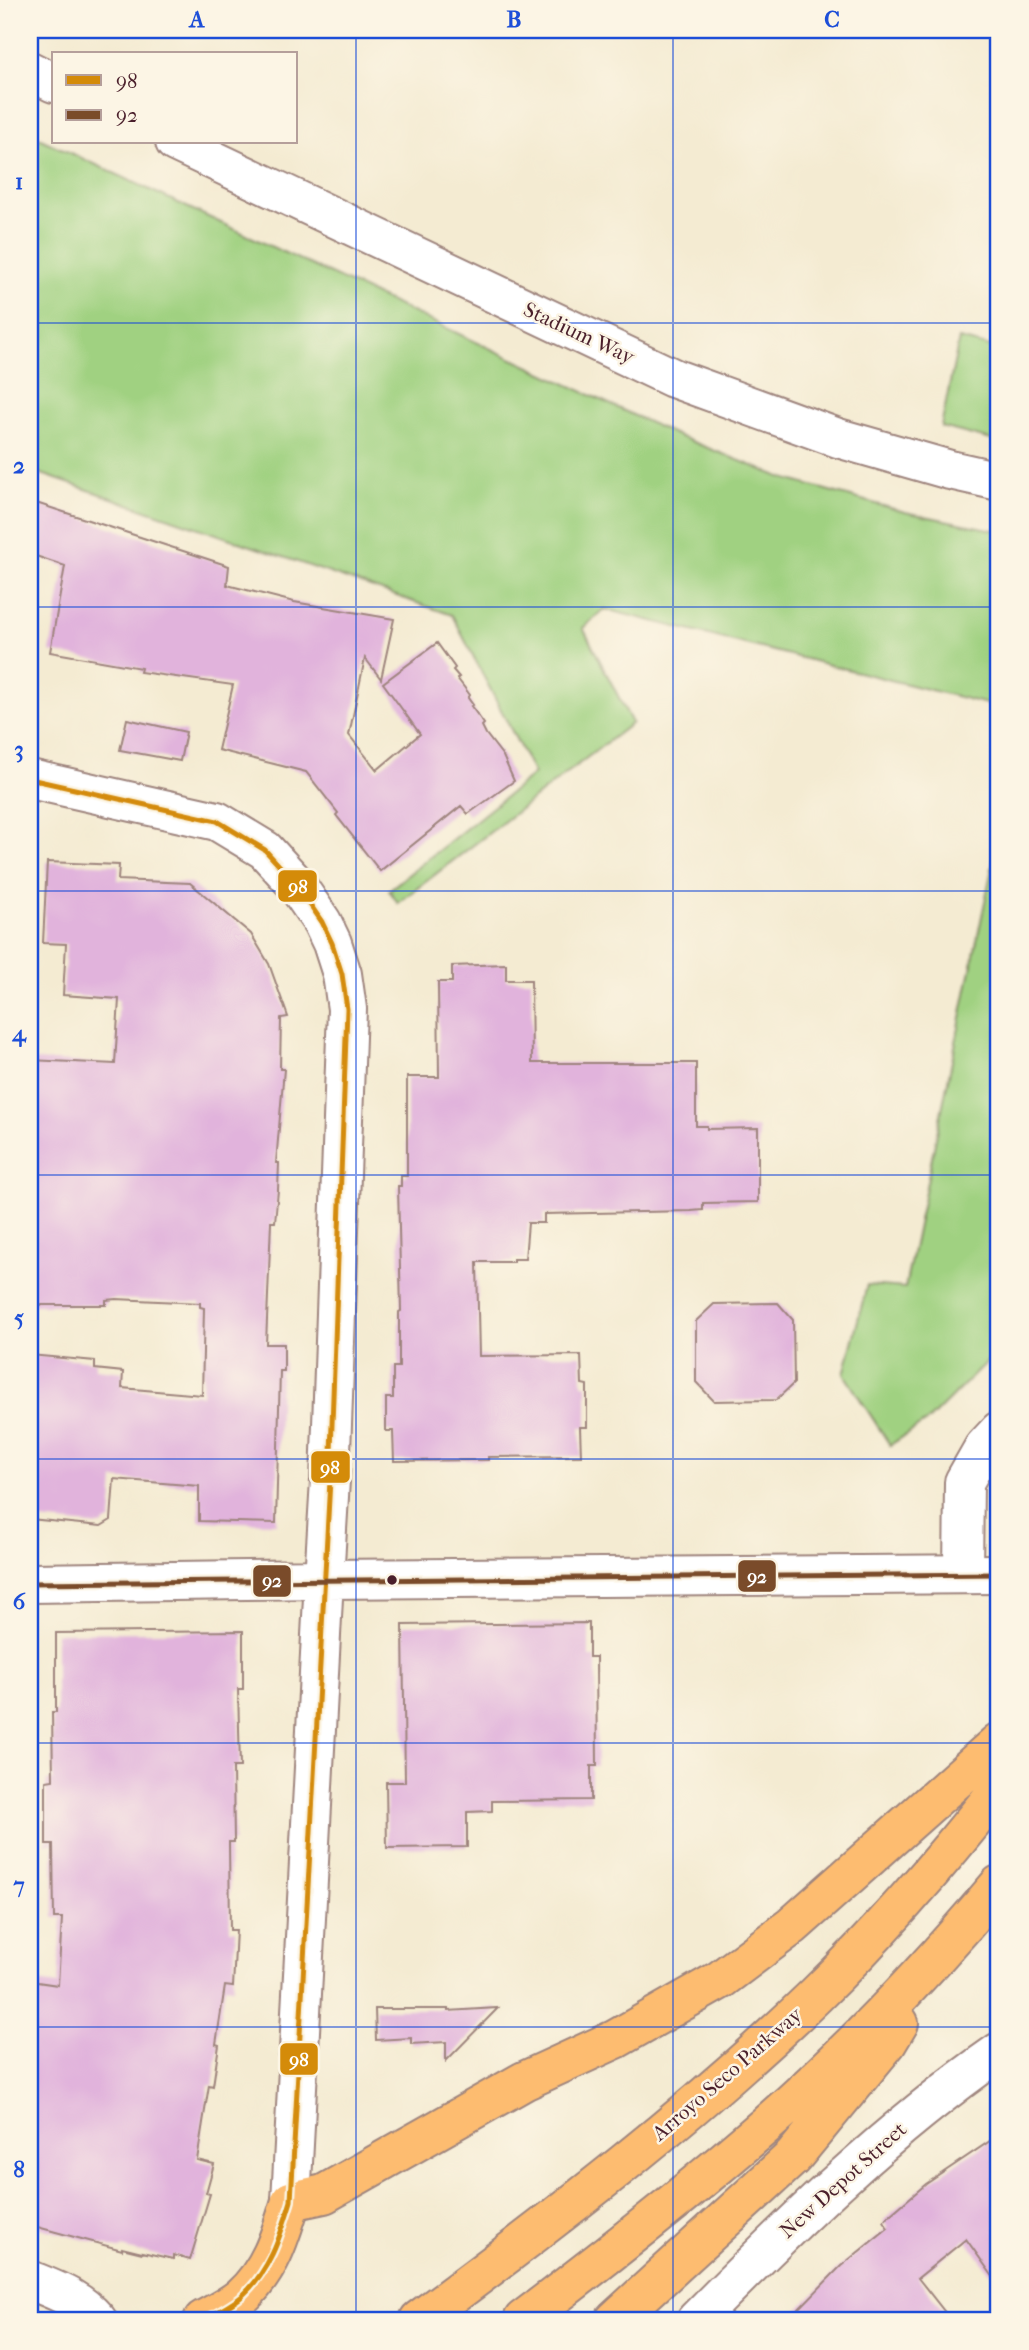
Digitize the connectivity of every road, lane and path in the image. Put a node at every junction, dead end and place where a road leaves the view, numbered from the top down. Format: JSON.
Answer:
{"nodes":[{"id":1,"x":30,"y":71,"type":"edge"},
{"id":2,"x":52,"y":82,"type":"edge"},
{"id":3,"x":179,"y":144,"type":"edge"},
{"id":4,"x":999,"y":481,"type":"edge"},
{"id":5,"x":30,"y":779,"type":"edge"},
{"id":6,"x":999,"y":1431,"type":"edge"},
{"id":7,"x":981,"y":1573,"type":"edge"},
{"id":8,"x":324,"y":1578,"type":"junction"},
{"id":9,"x":30,"y":1583,"type":"edge"},
{"id":10,"x":999,"y":1742,"type":"edge"},
{"id":11,"x":999,"y":1789,"type":"edge"},
{"id":12,"x":999,"y":1885,"type":"edge"},
{"id":13,"x":944,"y":1950,"type":"junction"},
{"id":14,"x":999,"y":2052,"type":"edge"},
{"id":15,"x":290,"y":2201,"type":"junction"},
{"id":16,"x":30,"y":2280,"type":"edge"},
{"id":17,"x":97,"y":2320,"type":"edge"},
{"id":18,"x":203,"y":2320,"type":"edge"},
{"id":19,"x":419,"y":2320,"type":"edge"},
{"id":20,"x":523,"y":2320,"type":"edge"},
{"id":21,"x":615,"y":2320,"type":"edge"},
{"id":22,"x":696,"y":2320,"type":"edge"}],
"edges":[{"from":1,"to":2,"type":"street"},
{"from":3,"to":4,"type":"street","name":"Stadium Way"},
{"from":5,"to":8,"type":"street"},
{"from":6,"to":7,"type":"street"},
{"from":7,"to":8,"type":"street"},
{"from":8,"to":9,"type":"street"},
{"from":8,"to":15,"type":"street"},
{"from":10,"to":15,"type":"main road"},
{"from":11,"to":19,"type":"main road","name":"Arroyo Seco Parkway"},
{"from":12,"to":13,"type":"main road"},
{"from":13,"to":20,"type":"main road"},
{"from":13,"to":21,"type":"main road"},
{"from":14,"to":22,"type":"street","name":"New Depot Street"},
{"from":15,"to":18,"type":"main road"},
{"from":16,"to":17,"type":"street"}]}
